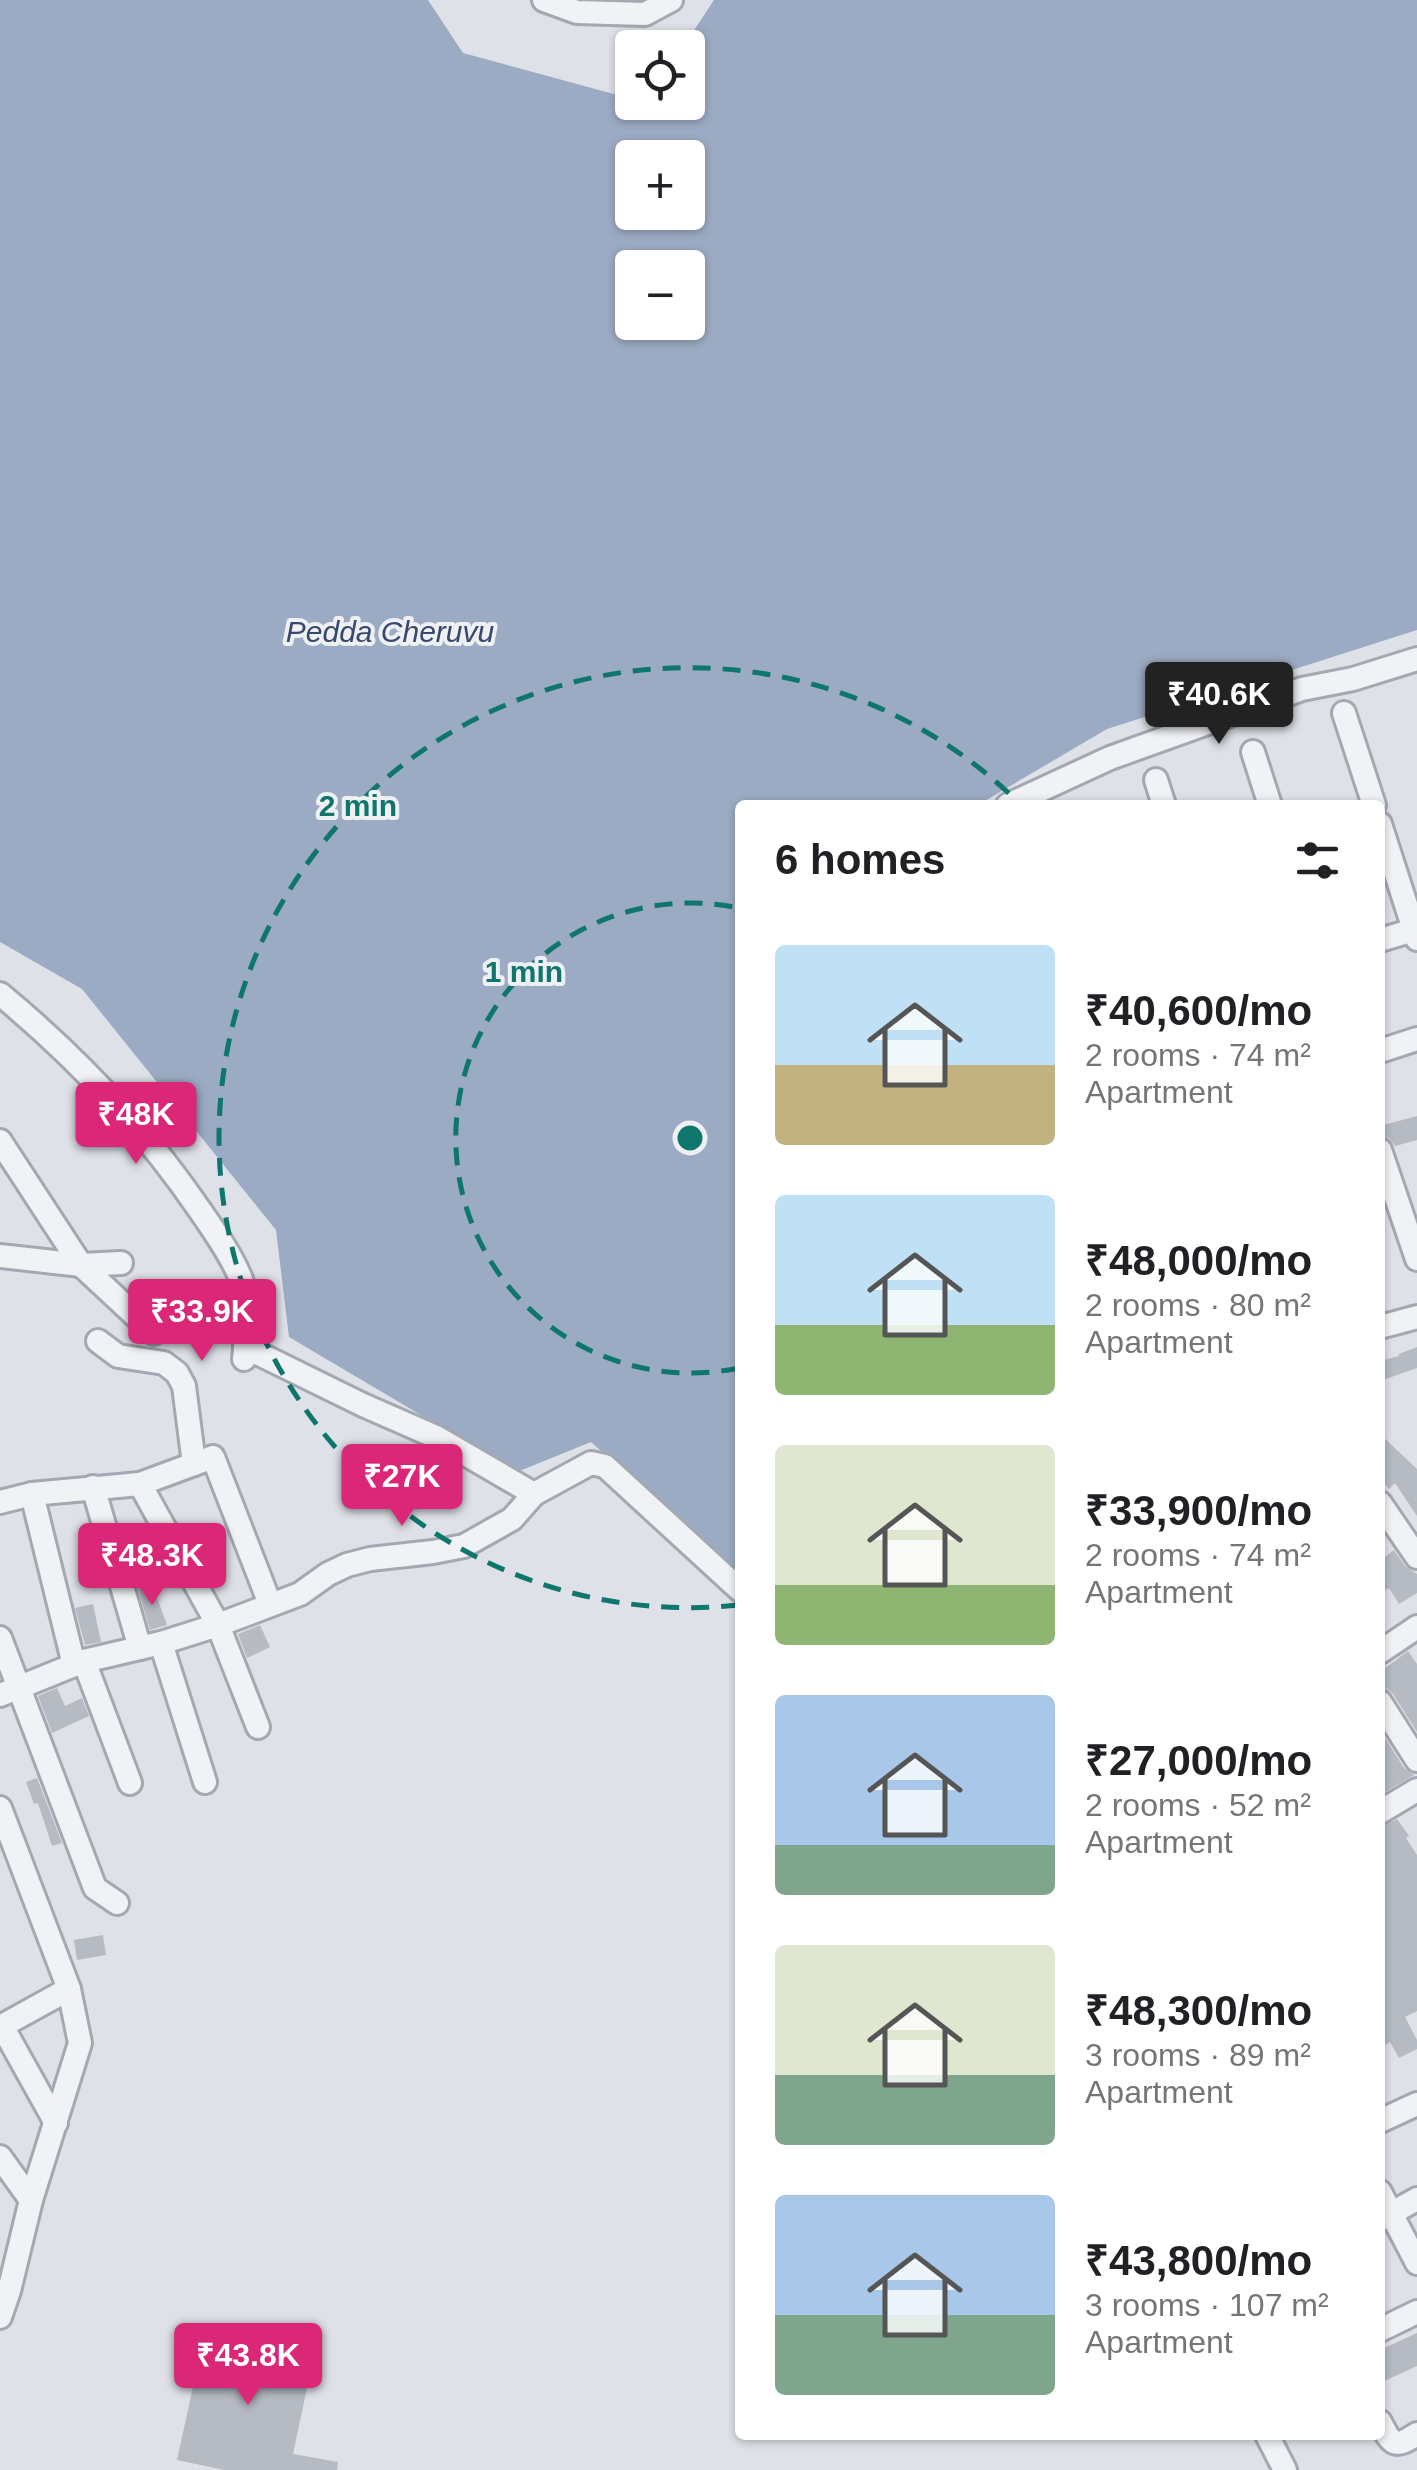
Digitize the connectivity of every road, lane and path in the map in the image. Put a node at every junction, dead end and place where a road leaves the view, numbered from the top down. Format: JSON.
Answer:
{"nodes":[{"id":1,"x":544,"y":0,"type":"edge"},
{"id":2,"x":671,"y":0,"type":"edge"},
{"id":3,"x":646,"y":7,"type":"edge"},
{"id":4,"x":1417,"y":659,"type":"edge"},
{"id":5,"x":1344,"y":714,"type":"dead end"},
{"id":6,"x":1253,"y":752,"type":"dead end"},
{"id":7,"x":1156,"y":780,"type":"dead end"},
{"id":8,"x":1019,"y":800,"type":"edge"},
{"id":9,"x":1162,"y":800,"type":"edge"},
{"id":10,"x":1268,"y":800,"type":"edge"},
{"id":11,"x":1372,"y":800,"type":"edge"},
{"id":12,"x":1385,"y":839,"type":"edge"},
{"id":13,"x":1416,"y":932,"type":"edge"},
{"id":14,"x":1385,"y":939,"type":"edge"},
{"id":15,"x":0,"y":994,"type":"edge"},
{"id":16,"x":1417,"y":1039,"type":"edge"},
{"id":17,"x":1385,"y":1049,"type":"edge"},
{"id":18,"x":0,"y":1141,"type":"edge"},
{"id":19,"x":1385,"y":1165,"type":"edge"},
{"id":20,"x":0,"y":1256,"type":"edge"},
{"id":21,"x":1417,"y":1259,"type":"edge"},
{"id":22,"x":121,"y":1263,"type":"dead end"},
{"id":23,"x":81,"y":1265,"type":"junction"},
{"id":24,"x":1417,"y":1317,"type":"edge"},
{"id":25,"x":1385,"y":1326,"type":"edge"},
{"id":26,"x":154,"y":1333,"type":"dead end"},
{"id":27,"x":98,"y":1340,"type":"dead end"},
{"id":28,"x":194,"y":1464,"type":"junction"},
{"id":29,"x":140,"y":1484,"type":"junction"},
{"id":30,"x":93,"y":1487,"type":"junction"},
{"id":31,"x":32,"y":1494,"type":"junction"},
{"id":32,"x":534,"y":1494,"type":"junction"},
{"id":33,"x":0,"y":1502,"type":"edge"},
{"id":34,"x":1385,"y":1510,"type":"edge"},
{"id":35,"x":1417,"y":1557,"type":"edge"},
{"id":36,"x":735,"y":1585,"type":"edge"},
{"id":37,"x":270,"y":1604,"type":"junction"},
{"id":38,"x":218,"y":1626,"type":"junction"},
{"id":39,"x":1417,"y":1627,"type":"edge"},
{"id":40,"x":0,"y":1638,"type":"edge"},
{"id":41,"x":151,"y":1645,"type":"junction"},
{"id":42,"x":1385,"y":1649,"type":"edge"},
{"id":43,"x":79,"y":1663,"type":"junction"},
{"id":44,"x":10,"y":1690,"type":"edge"},
{"id":45,"x":1385,"y":1710,"type":"edge"},
{"id":46,"x":258,"y":1726,"type":"dead end"},
{"id":47,"x":1417,"y":1760,"type":"edge"},
{"id":48,"x":205,"y":1782,"type":"dead end"},
{"id":49,"x":130,"y":1783,"type":"dead end"},
{"id":50,"x":1417,"y":1790,"type":"edge"},
{"id":51,"x":0,"y":1808,"type":"edge"},
{"id":52,"x":1385,"y":1809,"type":"edge"},
{"id":53,"x":117,"y":1902,"type":"dead end"},
{"id":54,"x":69,"y":1989,"type":"junction"},
{"id":55,"x":1,"y":2027,"type":"edge"},
{"id":56,"x":1417,"y":2104,"type":"edge"},
{"id":57,"x":1385,"y":2112,"type":"edge"},
{"id":58,"x":56,"y":2123,"type":"junction"},
{"id":59,"x":0,"y":2156,"type":"edge"},
{"id":60,"x":1417,"y":2199,"type":"edge"},
{"id":61,"x":30,"y":2200,"type":"junction"},
{"id":62,"x":1386,"y":2216,"type":"edge"},
{"id":63,"x":1417,"y":2263,"type":"edge"},
{"id":64,"x":5,"y":2284,"type":"edge"},
{"id":65,"x":1417,"y":2312,"type":"edge"},
{"id":66,"x":0,"y":2316,"type":"edge"},
{"id":67,"x":1385,"y":2328,"type":"edge"},
{"id":68,"x":1385,"y":2431,"type":"edge"},
{"id":69,"x":1417,"y":2434,"type":"edge"},
{"id":70,"x":1270,"y":2440,"type":"edge"},
{"id":71,"x":1285,"y":2470,"type":"edge"}],
"edges":[{"from":1,"to":3,"type":"street"},
{"from":2,"to":3,"type":"street"},
{"from":4,"to":8,"type":"street"},
{"from":5,"to":11,"type":"street"},
{"from":6,"to":10,"type":"street"},
{"from":7,"to":9,"type":"street"},
{"from":12,"to":13,"type":"street"},
{"from":13,"to":14,"type":"street"},
{"from":15,"to":32,"type":"street"},
{"from":16,"to":17,"type":"street"},
{"from":18,"to":23,"type":"street"},
{"from":19,"to":21,"type":"street"},
{"from":20,"to":23,"type":"street"},
{"from":22,"to":23,"type":"street"},
{"from":23,"to":26,"type":"street"},
{"from":24,"to":25,"type":"street"},
{"from":27,"to":28,"type":"street"},
{"from":28,"to":29,"type":"street"},
{"from":28,"to":37,"type":"street"},
{"from":29,"to":30,"type":"street"},
{"from":29,"to":38,"type":"street"},
{"from":30,"to":31,"type":"street"},
{"from":30,"to":41,"type":"street"},
{"from":31,"to":33,"type":"street"},
{"from":31,"to":43,"type":"street"},
{"from":32,"to":36,"type":"street"},
{"from":32,"to":37,"type":"street"},
{"from":34,"to":35,"type":"street"},
{"from":37,"to":38,"type":"street"},
{"from":38,"to":41,"type":"street"},
{"from":38,"to":46,"type":"street"},
{"from":39,"to":42,"type":"street"},
{"from":40,"to":44,"type":"street"},
{"from":41,"to":43,"type":"street"},
{"from":41,"to":48,"type":"street"},
{"from":43,"to":44,"type":"street"},
{"from":43,"to":49,"type":"street"},
{"from":44,"to":53,"type":"street"},
{"from":45,"to":47,"type":"street"},
{"from":50,"to":52,"type":"street"},
{"from":51,"to":54,"type":"street"},
{"from":54,"to":55,"type":"street"},
{"from":54,"to":58,"type":"street"},
{"from":55,"to":58,"type":"street"},
{"from":56,"to":57,"type":"street"},
{"from":58,"to":61,"type":"street"},
{"from":59,"to":61,"type":"street"},
{"from":60,"to":62,"type":"street"},
{"from":61,"to":64,"type":"street"},
{"from":62,"to":63,"type":"street"},
{"from":64,"to":66,"type":"street"},
{"from":65,"to":67,"type":"street"},
{"from":68,"to":69,"type":"street"},
{"from":70,"to":71,"type":"street"}]}
